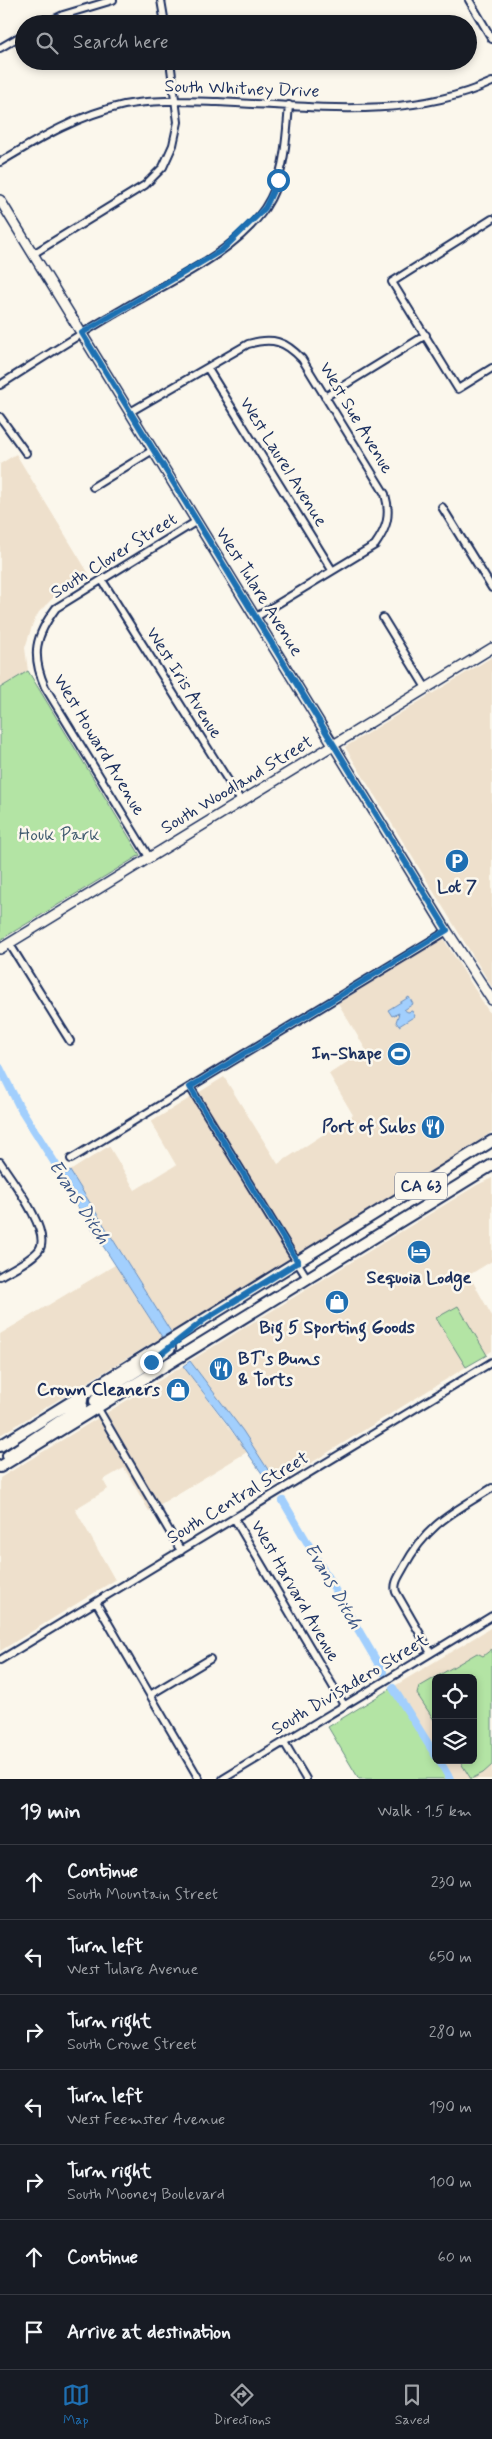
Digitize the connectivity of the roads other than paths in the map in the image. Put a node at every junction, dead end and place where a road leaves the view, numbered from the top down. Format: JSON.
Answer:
{"nodes":[{"id":1,"x":113,"y":0,"type":"edge"},
{"id":2,"x":161,"y":0,"type":"edge"},
{"id":3,"x":468,"y":0,"type":"edge"},
{"id":4,"x":63,"y":15,"type":"edge"},
{"id":5,"x":164,"y":15,"type":"edge"},
{"id":6,"x":492,"y":38,"type":"edge"},
{"id":7,"x":15,"y":39,"type":"edge"},
{"id":8,"x":0,"y":48,"type":"edge"},
{"id":9,"x":171,"y":70,"type":"edge"},
{"id":10,"x":492,"y":82,"type":"edge"},
{"id":11,"x":176,"y":101,"type":"junction"},
{"id":12,"x":289,"y":105,"type":"junction"},
{"id":13,"x":0,"y":162,"type":"edge"},
{"id":14,"x":0,"y":200,"type":"edge"},
{"id":15,"x":492,"y":219,"type":"edge"},
{"id":16,"x":33,"y":254,"type":"junction"},
{"id":17,"x":82,"y":333,"type":"junction"},
{"id":18,"x":426,"y":335,"type":"junction"},
{"id":19,"x":492,"y":368,"type":"edge"},
{"id":20,"x":208,"y":369,"type":"junction"},
{"id":21,"x":0,"y":385,"type":"edge"},
{"id":22,"x":326,"y":397,"type":"junction"},
{"id":23,"x":130,"y":412,"type":"junction"},
{"id":24,"x":0,"y":417,"type":"edge"},
{"id":25,"x":153,"y":450,"type":"junction"},
{"id":26,"x":26,"y":453,"type":"dead end"},
{"id":27,"x":93,"y":487,"type":"dead end"},
{"id":28,"x":442,"y":507,"type":"dead end"},
{"id":29,"x":197,"y":522,"type":"junction"},
{"id":30,"x":332,"y":570,"type":"junction"},
{"id":31,"x":102,"y":580,"type":"junction"},
{"id":32,"x":492,"y":588,"type":"edge"},
{"id":33,"x":256,"y":617,"type":"junction"},
{"id":34,"x":383,"y":618,"type":"dead end"},
{"id":35,"x":36,"y":644,"type":"joint"},
{"id":36,"x":492,"y":648,"type":"edge"},
{"id":37,"x":426,"y":688,"type":"junction"},
{"id":38,"x":334,"y":744,"type":"junction"},
{"id":39,"x":241,"y":802,"type":"junction"},
{"id":40,"x":150,"y":857,"type":"junction"},
{"id":41,"x":447,"y":930,"type":"junction"},
{"id":42,"x":9,"y":944,"type":"junction"},
{"id":43,"x":0,"y":949,"type":"edge"},
{"id":44,"x":492,"y":998,"type":"edge"},
{"id":45,"x":70,"y":1041,"type":"dead end"},
{"id":46,"x":190,"y":1087,"type":"junction"},
{"id":47,"x":492,"y":1141,"type":"edge"},
{"id":48,"x":71,"y":1159,"type":"dead end"},
{"id":49,"x":0,"y":1162,"type":"edge"},
{"id":50,"x":492,"y":1165,"type":"edge"},
{"id":51,"x":298,"y":1262,"type":"junction"},
{"id":52,"x":0,"y":1276,"type":"edge"},
{"id":53,"x":307,"y":1278,"type":"junction"},
{"id":54,"x":204,"y":1320,"type":"junction"},
{"id":55,"x":492,"y":1362,"type":"edge"},
{"id":56,"x":84,"y":1394,"type":"junction"},
{"id":57,"x":97,"y":1407,"type":"junction"},
{"id":58,"x":0,"y":1446,"type":"edge"},
{"id":59,"x":0,"y":1465,"type":"edge"},
{"id":60,"x":492,"y":1488,"type":"edge"},
{"id":61,"x":234,"y":1518,"type":"junction"},
{"id":62,"x":180,"y":1551,"type":"junction"},
{"id":63,"x":96,"y":1602,"type":"junction"},
{"id":64,"x":492,"y":1616,"type":"edge"},
{"id":65,"x":431,"y":1653,"type":"junction"},
{"id":66,"x":210,"y":1659,"type":"dead end"},
{"id":67,"x":0,"y":1660,"type":"edge"},
{"id":68,"x":150,"y":1695,"type":"junction"},
{"id":69,"x":344,"y":1705,"type":"junction"},
{"id":70,"x":284,"y":1742,"type":"junction"},
{"id":71,"x":198,"y":1779,"type":"edge"},
{"id":72,"x":223,"y":1779,"type":"edge"},
{"id":73,"x":306,"y":1779,"type":"edge"}],
"edges":[{"from":1,"to":4,"type":"street"},
{"from":2,"to":5,"type":"street"},
{"from":3,"to":6,"type":"street"},
{"from":7,"to":8,"type":"street"},
{"from":9,"to":11,"type":"street"},
{"from":10,"to":12,"type":"street","name":"South Whitney Drive"},
{"from":11,"to":12,"type":"street","name":"South Whitney Drive"},
{"from":11,"to":13,"type":"street","name":"South Whitney Drive"},
{"from":11,"to":16,"type":"street"},
{"from":12,"to":17,"type":"street"},
{"from":14,"to":16,"type":"street","name":"West Tulare Avenue"},
{"from":15,"to":18,"type":"street"},
{"from":16,"to":17,"type":"street","name":"West Tulare Avenue"},
{"from":17,"to":21,"type":"street"},
{"from":17,"to":23,"type":"street","name":"West Tulare Avenue"},
{"from":18,"to":19,"type":"street"},
{"from":18,"to":22,"type":"street"},
{"from":20,"to":22,"type":"street","name":"West Sue Avenue"},
{"from":20,"to":23,"type":"street"},
{"from":20,"to":30,"type":"street","name":"West Laurel Avenue"},
{"from":22,"to":30,"type":"street","name":"West Sue Avenue"},
{"from":23,"to":25,"type":"street","name":"West Tulare Avenue"},
{"from":24,"to":26,"type":"street"},
{"from":25,"to":27,"type":"street"},
{"from":25,"to":29,"type":"street","name":"West Tulare Avenue"},
{"from":28,"to":32,"type":"street"},
{"from":29,"to":31,"type":"street","name":"South Clover Street"},
{"from":29,"to":33,"type":"street","name":"West Tulare Avenue"},
{"from":30,"to":33,"type":"street"},
{"from":31,"to":35,"type":"street","name":"South Clover Street"},
{"from":31,"to":39,"type":"street","name":"West Iris Avenue"},
{"from":33,"to":38,"type":"street","name":"West Tulare Avenue"},
{"from":34,"to":37,"type":"street"},
{"from":35,"to":40,"type":"street","name":"West Howard Avenue"},
{"from":36,"to":37,"type":"street","name":"South Woodland Street"},
{"from":37,"to":38,"type":"street","name":"South Woodland Street"},
{"from":38,"to":39,"type":"street","name":"South Woodland Street"},
{"from":38,"to":41,"type":"street","name":"West Tulare Avenue"},
{"from":39,"to":40,"type":"street","name":"South Woodland Street"},
{"from":40,"to":42,"type":"street","name":"South Woodland Street"},
{"from":41,"to":44,"type":"street","name":"West Tulare Avenue"},
{"from":41,"to":46,"type":"street"},
{"from":42,"to":43,"type":"street","name":"South Woodland Street"},
{"from":42,"to":45,"type":"street"},
{"from":46,"to":48,"type":"street"},
{"from":46,"to":51,"type":"street"},
{"from":47,"to":51,"type":"main road","number":"CA 63"},
{"from":49,"to":52,"type":"street"},
{"from":50,"to":53,"type":"main road","number":"CA 63"},
{"from":51,"to":53,"type":"street"},
{"from":51,"to":54,"type":"main road","number":"CA 63"},
{"from":53,"to":57,"type":"main road","number":"CA 63"},
{"from":54,"to":56,"type":"main road","number":"CA 63"},
{"from":54,"to":57,"type":"main road"},
{"from":55,"to":61,"type":"street","name":"South Central Street"},
{"from":56,"to":58,"type":"main road","number":"CA 63"},
{"from":56,"to":59,"type":"main road"},
{"from":57,"to":59,"type":"main road","number":"CA 63"},
{"from":57,"to":62,"type":"street"},
{"from":60,"to":65,"type":"street"},
{"from":61,"to":62,"type":"street","name":"South Central Street"},
{"from":61,"to":69,"type":"street","name":"West Harvard Avenue"},
{"from":62,"to":63,"type":"street","name":"South Central Street"},
{"from":63,"to":67,"type":"street","name":"South Central Street"},
{"from":63,"to":68,"type":"street"},
{"from":64,"to":65,"type":"street","name":"South Divisadero Street"},
{"from":65,"to":69,"type":"street","name":"South Divisadero Street"},
{"from":66,"to":68,"type":"street"},
{"from":68,"to":71,"type":"street"},
{"from":69,"to":70,"type":"street","name":"South Divisadero Street"},
{"from":70,"to":72,"type":"street","name":"South Divisadero Street"},
{"from":70,"to":73,"type":"street"}]}
